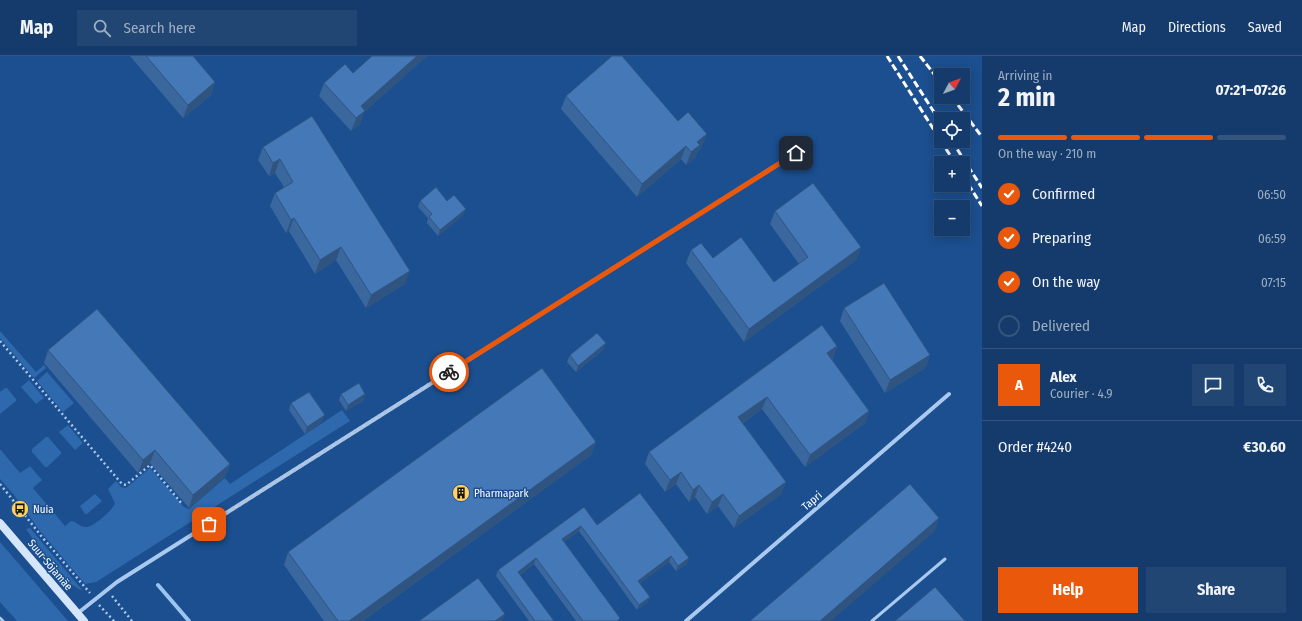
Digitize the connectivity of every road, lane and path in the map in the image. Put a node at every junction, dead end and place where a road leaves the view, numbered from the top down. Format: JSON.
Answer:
{"nodes":[{"id":1,"x":796,"y":153,"type":"dead end"},
{"id":2,"x":0,"y":341,"type":"edge"},
{"id":3,"x":949,"y":394,"type":"dead end"},
{"id":4,"x":0,"y":484,"type":"edge"},
{"id":5,"x":182,"y":504,"type":"dead end"},
{"id":6,"x":0,"y":523,"type":"edge"},
{"id":7,"x":945,"y":559,"type":"dead end"},
{"id":8,"x":106,"y":590,"type":"junction"},
{"id":9,"x":95,"y":599,"type":"junction"},
{"id":10,"x":77,"y":614,"type":"junction"},
{"id":11,"x":0,"y":618,"type":"edge"},
{"id":12,"x":3,"y":621,"type":"edge"},
{"id":13,"x":84,"y":621,"type":"edge"},
{"id":14,"x":114,"y":621,"type":"edge"},
{"id":15,"x":132,"y":621,"type":"edge"},
{"id":16,"x":686,"y":621,"type":"edge"},
{"id":17,"x":872,"y":621,"type":"edge"}],
"edges":[{"from":1,"to":8,"type":"street"},
{"from":2,"to":5,"type":"path"},
{"from":3,"to":16,"type":"street","name":"Tapri"},
{"from":4,"to":9,"type":"path"},
{"from":6,"to":10,"type":"main road","name":"Suur-Sõjamäe"},
{"from":7,"to":17,"type":"lane"},
{"from":8,"to":9,"type":"street"},
{"from":8,"to":15,"type":"path"},
{"from":9,"to":10,"type":"street"},
{"from":9,"to":14,"type":"path"},
{"from":10,"to":13,"type":"main road","name":"Suur-Sõjamäe"},
{"from":11,"to":12,"type":"lane"}]}
